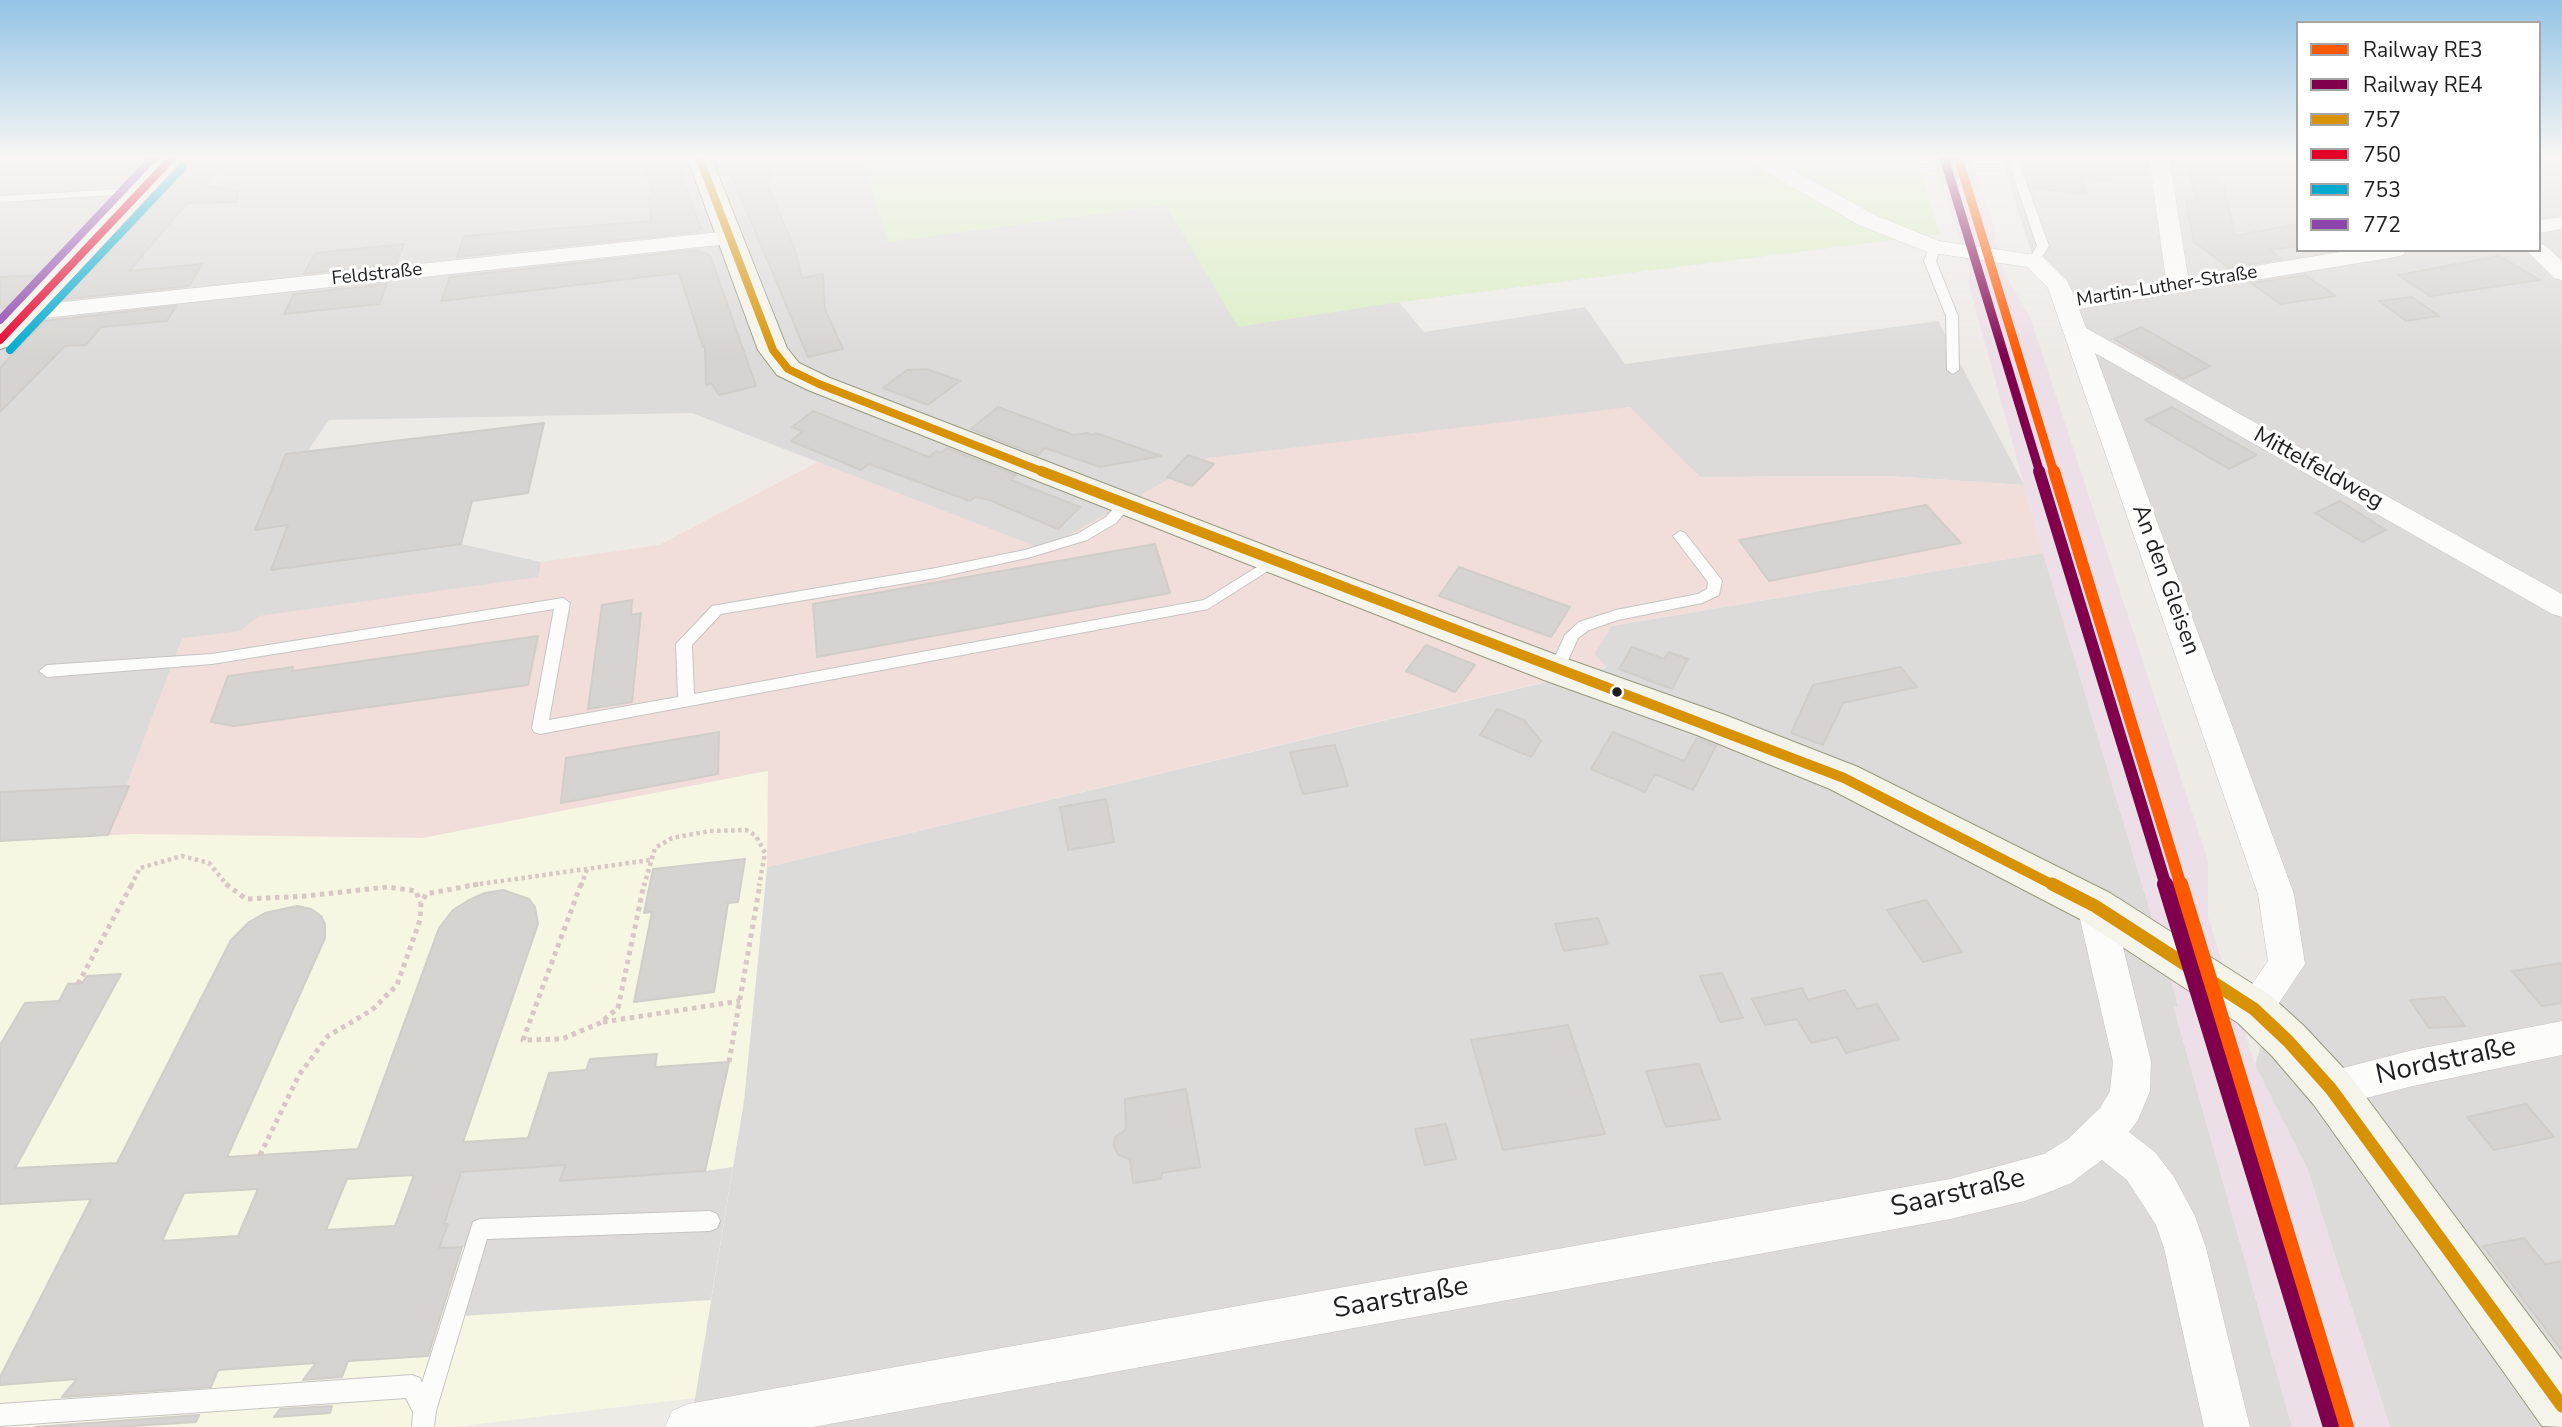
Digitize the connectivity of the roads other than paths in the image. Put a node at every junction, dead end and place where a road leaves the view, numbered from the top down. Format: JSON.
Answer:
{"nodes":[{"id":1,"x":110,"y":224,"type":"edge"},
{"id":2,"x":723,"y":224,"type":"edge"},
{"id":3,"x":1876,"y":224,"type":"edge"},
{"id":4,"x":2035,"y":224,"type":"edge"},
{"id":5,"x":2169,"y":224,"type":"edge"},
{"id":6,"x":2559,"y":224,"type":"edge"},
{"id":7,"x":2541,"y":227,"type":"edge"},
{"id":8,"x":729,"y":238,"type":"junction"},
{"id":9,"x":1935,"y":247,"type":"junction"},
{"id":10,"x":2383,"y":252,"type":"edge"},
{"id":11,"x":2538,"y":252,"type":"edge"},
{"id":12,"x":2034,"y":261,"type":"junction"},
{"id":13,"x":2562,"y":273,"type":"edge"},
{"id":14,"x":2178,"y":285,"type":"junction"},
{"id":15,"x":26,"y":313,"type":"junction"},
{"id":16,"x":2069,"y":318,"type":"junction"},
{"id":17,"x":0,"y":340,"type":"edge"},
{"id":18,"x":1953,"y":370,"type":"dead end"},
{"id":19,"x":1126,"y":503,"type":"junction"},
{"id":20,"x":1681,"y":536,"type":"dead end"},
{"id":21,"x":1275,"y":562,"type":"junction"},
{"id":22,"x":2562,"y":607,"type":"edge"},
{"id":23,"x":1557,"y":670,"type":"junction"},
{"id":24,"x":47,"y":671,"type":"dead end"},
{"id":25,"x":686,"y":701,"type":"junction"},
{"id":26,"x":2095,"y":906,"type":"junction"},
{"id":27,"x":2254,"y":1009,"type":"junction"},
{"id":28,"x":2562,"y":1038,"type":"edge"},
{"id":29,"x":2331,"y":1089,"type":"junction"},
{"id":30,"x":2101,"y":1135,"type":"junction"},
{"id":31,"x":710,"y":1221,"type":"dead end"},
{"id":32,"x":2562,"y":1406,"type":"edge"},
{"id":33,"x":0,"y":1415,"type":"edge"},
{"id":34,"x":424,"y":1419,"type":"edge"},
{"id":35,"x":688,"y":1427,"type":"edge"},
{"id":36,"x":2227,"y":1427,"type":"edge"}],
"edges":[{"from":1,"to":15,"type":"street"},
{"from":2,"to":8,"type":"street"},
{"from":3,"to":9,"type":"street"},
{"from":4,"to":12,"type":"lane"},
{"from":5,"to":14,"type":"street"},
{"from":6,"to":7,"type":"street"},
{"from":8,"to":15,"type":"street","name":"Feldstraße"},
{"from":8,"to":19,"type":"street"},
{"from":9,"to":12,"type":"street"},
{"from":9,"to":18,"type":"lane"},
{"from":10,"to":14,"type":"street","name":"Martin-Luther-Straße"},
{"from":11,"to":13,"type":"street"},
{"from":12,"to":16,"type":"street","name":"An den Gleisen"},
{"from":14,"to":16,"type":"street","name":"Martin-Luther-Straße"},
{"from":15,"to":17,"type":"street"},
{"from":16,"to":22,"type":"street","name":"Mittelfeldweg"},
{"from":16,"to":27,"type":"street","name":"An den Gleisen"},
{"from":19,"to":21,"type":"street"},
{"from":19,"to":25,"type":"lane"},
{"from":20,"to":23,"type":"lane"},
{"from":21,"to":23,"type":"street"},
{"from":21,"to":25,"type":"lane"},
{"from":23,"to":26,"type":"street"},
{"from":24,"to":25,"type":"lane"},
{"from":26,"to":27,"type":"street"},
{"from":26,"to":30,"type":"street","name":"Saarstraße"},
{"from":27,"to":29,"type":"street"},
{"from":28,"to":29,"type":"street","name":"Nordstraße"},
{"from":29,"to":32,"type":"street"},
{"from":30,"to":35,"type":"street","name":"Saarstraße"},
{"from":30,"to":36,"type":"street"},
{"from":31,"to":34,"type":"lane"},
{"from":33,"to":34,"type":"lane"}]}
